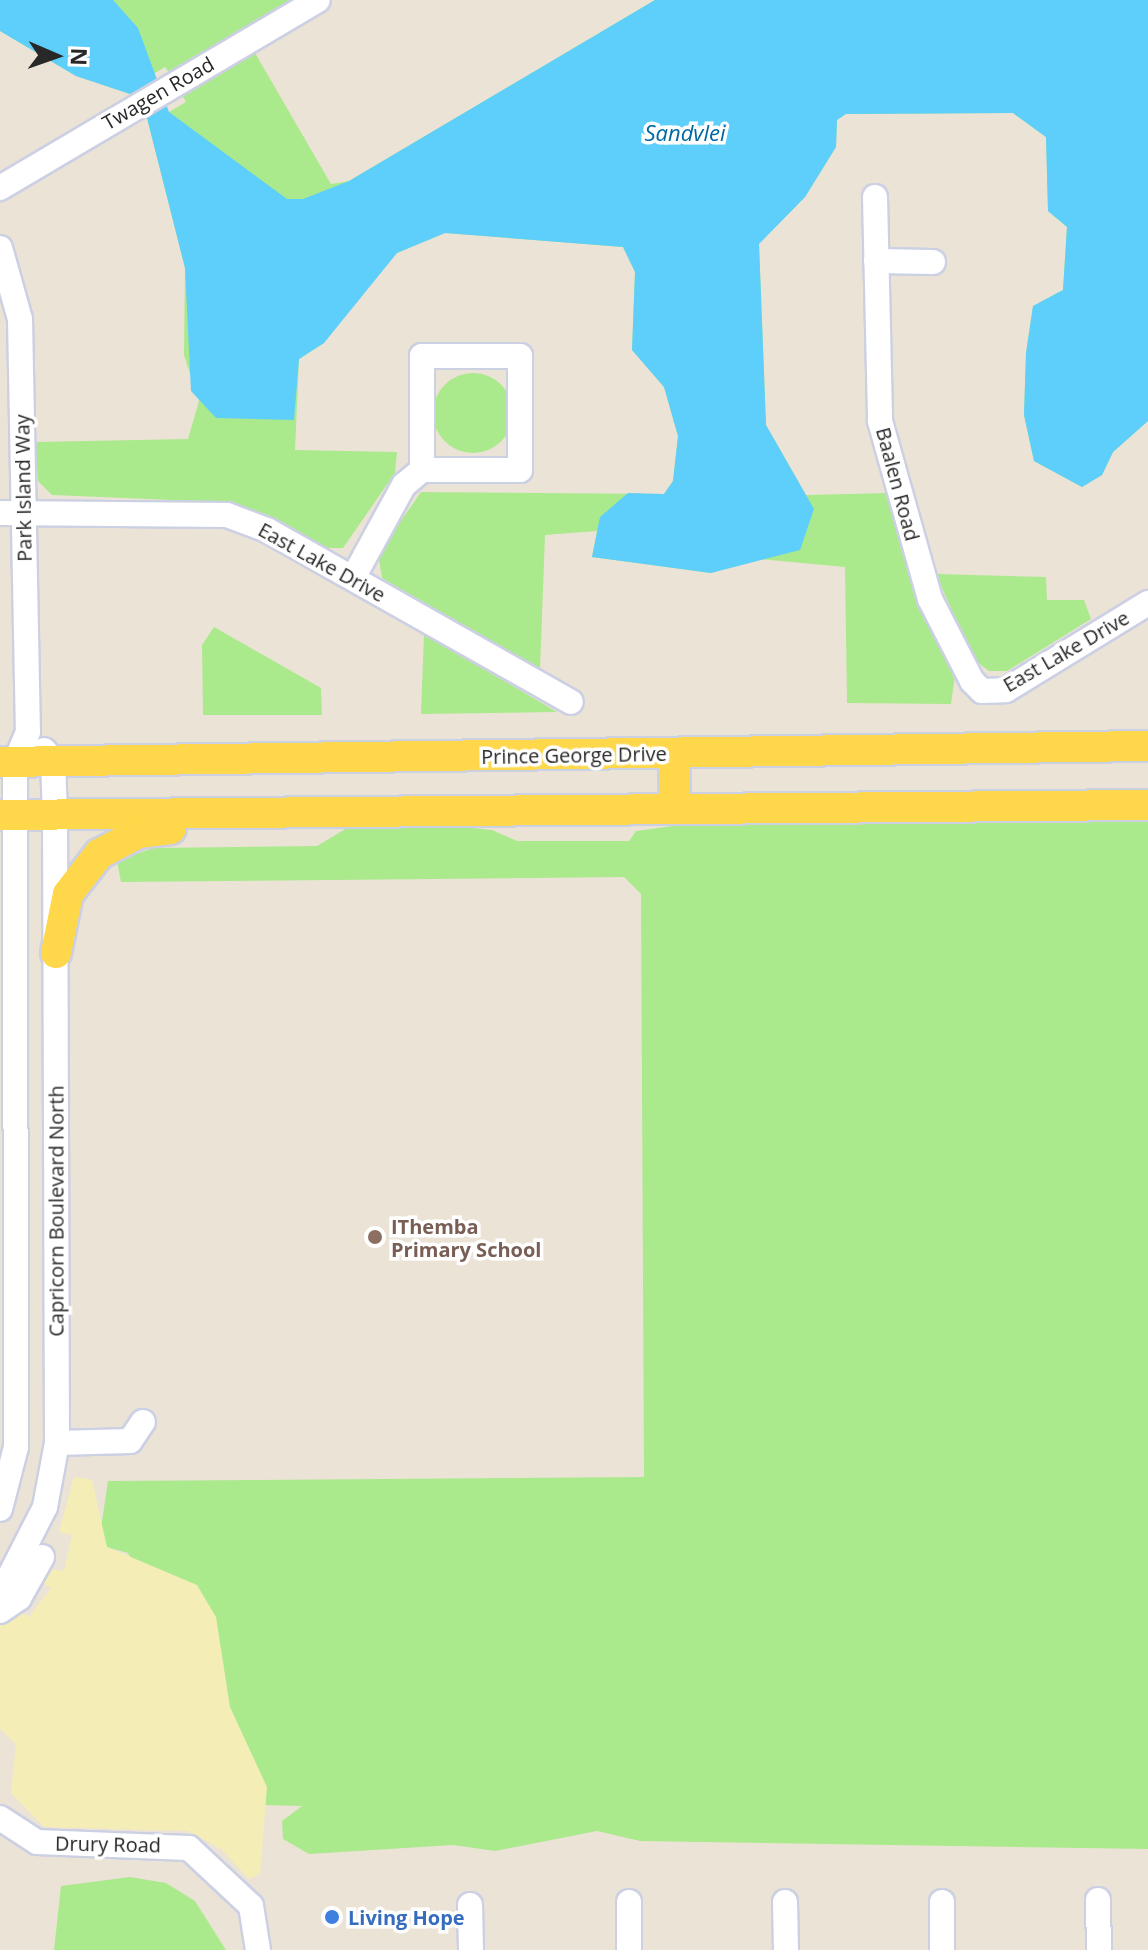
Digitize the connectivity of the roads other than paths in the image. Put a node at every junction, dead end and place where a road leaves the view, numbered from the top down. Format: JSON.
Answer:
{"nodes":[{"id":1,"x":318,"y":0,"type":"edge"},
{"id":2,"x":0,"y":188,"type":"edge"},
{"id":3,"x":875,"y":197,"type":"dead end"},
{"id":4,"x":0,"y":248,"type":"edge"},
{"id":5,"x":876,"y":261,"type":"junction"},
{"id":6,"x":933,"y":262,"type":"dead end"},
{"id":7,"x":422,"y":470,"type":"junction"},
{"id":8,"x":12,"y":512,"type":"edge"},
{"id":9,"x":353,"y":578,"type":"junction"},
{"id":10,"x":1148,"y":603,"type":"edge"},
{"id":11,"x":982,"y":691,"type":"joint"},
{"id":12,"x":571,"y":702,"type":"dead end"},
{"id":13,"x":28,"y":732,"type":"junction"},
{"id":14,"x":1148,"y":746,"type":"edge"},
{"id":15,"x":674,"y":753,"type":"junction"},
{"id":16,"x":53,"y":761,"type":"junction"},
{"id":17,"x":7,"y":762,"type":"edge"},
{"id":18,"x":1148,"y":805,"type":"edge"},
{"id":19,"x":675,"y":809,"type":"junction"},
{"id":20,"x":348,"y":814,"type":"junction"},
{"id":21,"x":8,"y":815,"type":"edge"},
{"id":22,"x":55,"y":815,"type":"junction"},
{"id":23,"x":56,"y":953,"type":"junction"},
{"id":24,"x":56,"y":1270,"type":"junction"},
{"id":25,"x":7,"y":1271,"type":"edge"},
{"id":26,"x":143,"y":1422,"type":"dead end"},
{"id":27,"x":57,"y":1443,"type":"junction"},
{"id":28,"x":45,"y":1507,"type":"junction"},
{"id":29,"x":0,"y":1509,"type":"edge"},
{"id":30,"x":0,"y":1595,"type":"edge"},
{"id":31,"x":0,"y":1611,"type":"edge"},
{"id":32,"x":0,"y":1818,"type":"edge"},
{"id":33,"x":1098,"y":1900,"type":"dead end"},
{"id":34,"x":629,"y":1902,"type":"dead end"},
{"id":35,"x":785,"y":1902,"type":"dead end"},
{"id":36,"x":942,"y":1902,"type":"dead end"},
{"id":37,"x":470,"y":1905,"type":"dead end"},
{"id":38,"x":258,"y":1950,"type":"edge"},
{"id":39,"x":471,"y":1950,"type":"edge"},
{"id":40,"x":629,"y":1950,"type":"edge"},
{"id":41,"x":786,"y":1950,"type":"edge"},
{"id":42,"x":942,"y":1950,"type":"edge"},
{"id":43,"x":1099,"y":1950,"type":"edge"}],
"edges":[{"from":1,"to":2,"type":"street","name":"Twagen Road"},
{"from":3,"to":5,"type":"street","name":"Baalen Road"},
{"from":4,"to":8,"type":"street","name":"Park Island Way"},
{"from":5,"to":6,"type":"street"},
{"from":5,"to":11,"type":"street","name":"Baalen Road"},
{"from":7,"to":7,"type":"street"},
{"from":7,"to":9,"type":"street"},
{"from":8,"to":9,"type":"street","name":"East Lake Drive"},
{"from":8,"to":13,"type":"street","name":"Park Island Way"},
{"from":9,"to":12,"type":"street","name":"East Lake Drive"},
{"from":10,"to":11,"type":"street","name":"East Lake Drive"},
{"from":13,"to":16,"type":"street"},
{"from":13,"to":17,"type":"street","name":"Park Island Way"},
{"from":14,"to":15,"type":"main road","name":"Prince George Drive"},
{"from":15,"to":16,"type":"main road","name":"Prince George Drive"},
{"from":15,"to":19,"type":"main road"},
{"from":16,"to":17,"type":"main road","name":"Prince George Drive"},
{"from":16,"to":22,"type":"street","name":"Capricorn Boulevard North"},
{"from":17,"to":21,"type":"street","name":"Capricorn Boulevard North"},
{"from":18,"to":19,"type":"main road"},
{"from":19,"to":20,"type":"main road"},
{"from":20,"to":22,"type":"main road"},
{"from":20,"to":23,"type":"main road"},
{"from":21,"to":22,"type":"main road"},
{"from":21,"to":25,"type":"street","name":"Capricorn Boulevard North"},
{"from":22,"to":23,"type":"street","name":"Capricorn Boulevard North"},
{"from":23,"to":24,"type":"street","name":"Capricorn Boulevard North"},
{"from":24,"to":25,"type":"street"},
{"from":24,"to":27,"type":"street","name":"Capricorn Boulevard North"},
{"from":25,"to":29,"type":"street","name":"Capricorn Boulevard North"},
{"from":26,"to":27,"type":"street"},
{"from":27,"to":28,"type":"street","name":"Capricorn Boulevard North"},
{"from":28,"to":30,"type":"street","name":"Capricorn Boulevard North"},
{"from":28,"to":31,"type":"street"},
{"from":32,"to":38,"type":"street","name":"Drury Road"},
{"from":33,"to":43,"type":"street"},
{"from":34,"to":40,"type":"street"},
{"from":35,"to":41,"type":"street"},
{"from":36,"to":42,"type":"street"},
{"from":37,"to":39,"type":"street"}]}
